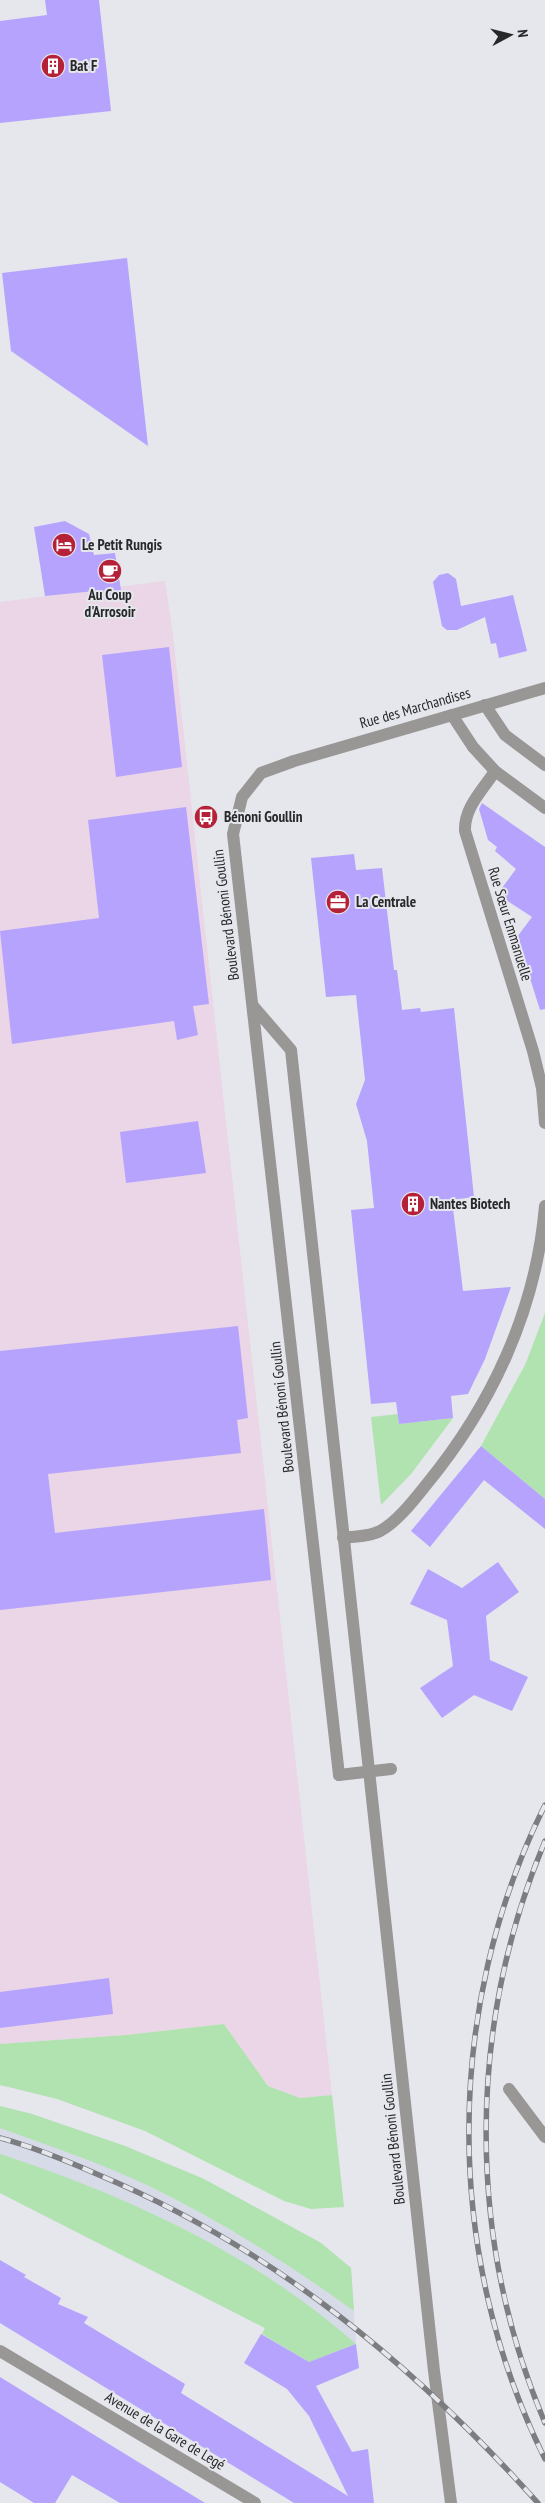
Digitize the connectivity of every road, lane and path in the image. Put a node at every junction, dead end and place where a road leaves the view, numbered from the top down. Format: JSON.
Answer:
{"nodes":[{"id":1,"x":545,"y":688,"type":"edge"},
{"id":2,"x":485,"y":705,"type":"junction"},
{"id":3,"x":452,"y":714,"type":"junction"},
{"id":4,"x":294,"y":760,"type":"joint"},
{"id":5,"x":545,"y":765,"type":"edge"},
{"id":6,"x":495,"y":771,"type":"junction"},
{"id":7,"x":545,"y":808,"type":"edge"},
{"id":8,"x":253,"y":1006,"type":"junction"},
{"id":9,"x":545,"y":1123,"type":"edge"},
{"id":10,"x":545,"y":1206,"type":"edge"},
{"id":11,"x":343,"y":1538,"type":"junction"},
{"id":12,"x":391,"y":1769,"type":"dead end"},
{"id":13,"x":368,"y":1772,"type":"junction"},
{"id":14,"x":509,"y":2089,"type":"dead end"},
{"id":15,"x":545,"y":2137,"type":"edge"},
{"id":16,"x":0,"y":2351,"type":"edge"},
{"id":17,"x":255,"y":2503,"type":"edge"},
{"id":18,"x":451,"y":2503,"type":"edge"}],
"edges":[{"from":1,"to":2,"type":"street","name":"Rue des Marchandises"},
{"from":2,"to":3,"type":"street","name":"Rue des Marchandises"},
{"from":2,"to":5,"type":"street"},
{"from":3,"to":4,"type":"street","name":"Rue des Marchandises"},
{"from":3,"to":6,"type":"street"},
{"from":4,"to":8,"type":"street","name":"Boulevard Bénoni Goullin"},
{"from":6,"to":7,"type":"street"},
{"from":6,"to":9,"type":"street","name":"Rue Sœur Emmanuelle"},
{"from":8,"to":11,"type":"street","name":"Boulevard Bénoni Goullin"},
{"from":8,"to":13,"type":"street","name":"Boulevard Bénoni Goullin"},
{"from":10,"to":11,"type":"street"},
{"from":11,"to":13,"type":"street","name":"Boulevard Bénoni Goullin"},
{"from":12,"to":13,"type":"street","name":"Boulevard Bénoni Goullin"},
{"from":13,"to":18,"type":"street","name":"Boulevard Bénoni Goullin"},
{"from":14,"to":15,"type":"street"},
{"from":16,"to":17,"type":"street","name":"Avenue de la Gare de Legé"}]}
